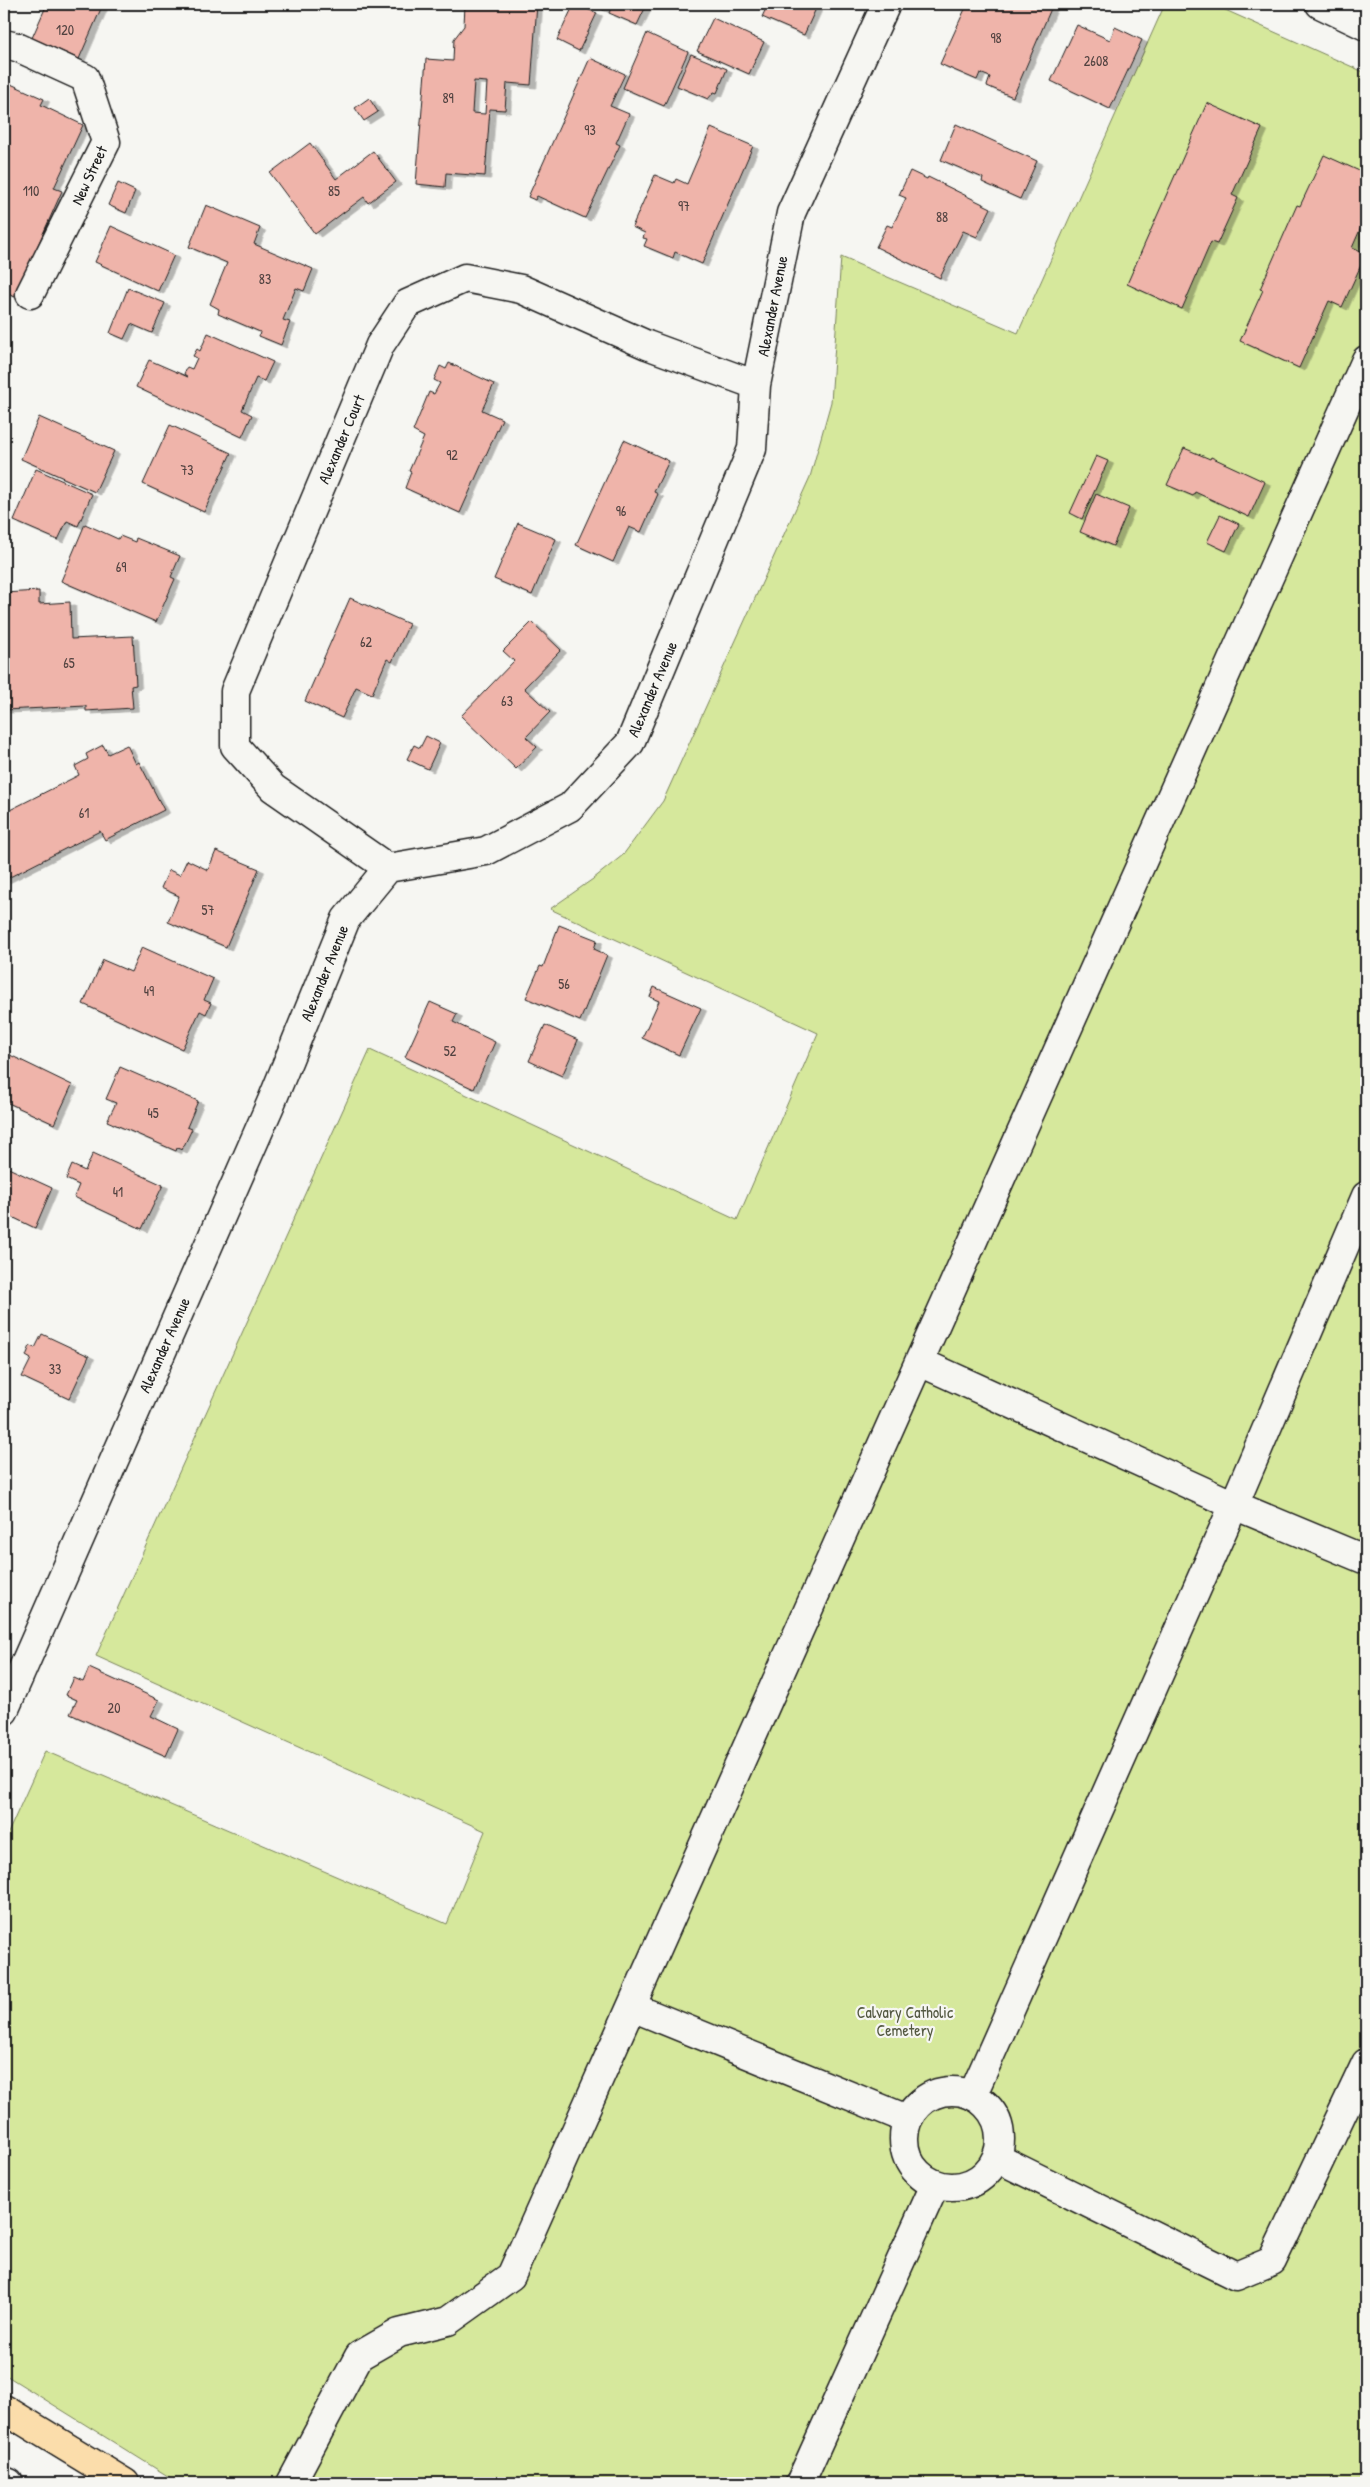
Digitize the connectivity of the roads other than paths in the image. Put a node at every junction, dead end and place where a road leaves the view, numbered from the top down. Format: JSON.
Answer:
{"nodes":[{"id":1,"x":886,"y":4,"type":"edge"},
{"id":2,"x":1320,"y":4,"type":"edge"},
{"id":3,"x":1366,"y":26,"type":"edge"},
{"id":4,"x":4,"y":44,"type":"edge"},
{"id":5,"x":30,"y":294,"type":"dead end"},
{"id":6,"x":1366,"y":360,"type":"edge"},
{"id":7,"x":756,"y":385,"type":"junction"},
{"id":8,"x":388,"y":868,"type":"junction"},
{"id":9,"x":1366,"y":1196,"type":"edge"},
{"id":10,"x":920,"y":1362,"type":"junction"},
{"id":11,"x":1234,"y":1505,"type":"junction"},
{"id":12,"x":1366,"y":1560,"type":"edge"},
{"id":13,"x":4,"y":1711,"type":"edge"},
{"id":14,"x":632,"y":2007,"type":"junction"},
{"id":15,"x":1366,"y":2063,"type":"edge"},
{"id":16,"x":973,"y":2094,"type":"junction"},
{"id":17,"x":907,"y":2119,"type":"junction"},
{"id":18,"x":997,"y":2158,"type":"junction"},
{"id":19,"x":935,"y":2185,"type":"junction"},
{"id":20,"x":4,"y":2409,"type":"edge"},
{"id":21,"x":4,"y":2481,"type":"edge"},
{"id":22,"x":9,"y":2483,"type":"edge"},
{"id":23,"x":125,"y":2483,"type":"edge"},
{"id":24,"x":291,"y":2483,"type":"edge"},
{"id":25,"x":800,"y":2483,"type":"edge"}],
"edges":[{"from":1,"to":7,"type":"street","name":"Alexander Avenue"},
{"from":2,"to":3,"type":"street"},
{"from":4,"to":5,"type":"street","name":"New Street"},
{"from":6,"to":10,"type":"street"},
{"from":7,"to":8,"type":"street","name":"Alexander Avenue"},
{"from":7,"to":8,"type":"street","name":"Alexander Court"},
{"from":8,"to":13,"type":"street","name":"Alexander Avenue"},
{"from":9,"to":11,"type":"street"},
{"from":10,"to":11,"type":"street"},
{"from":10,"to":14,"type":"street"},
{"from":11,"to":12,"type":"street"},
{"from":11,"to":16,"type":"street"},
{"from":14,"to":17,"type":"street"},
{"from":14,"to":24,"type":"street"},
{"from":15,"to":18,"type":"street"},
{"from":16,"to":17,"type":"street"},
{"from":16,"to":18,"type":"street"},
{"from":17,"to":19,"type":"street"},
{"from":18,"to":19,"type":"street"},
{"from":19,"to":25,"type":"street"},
{"from":20,"to":23,"type":"main road"},
{"from":21,"to":22,"type":"street"}]}
